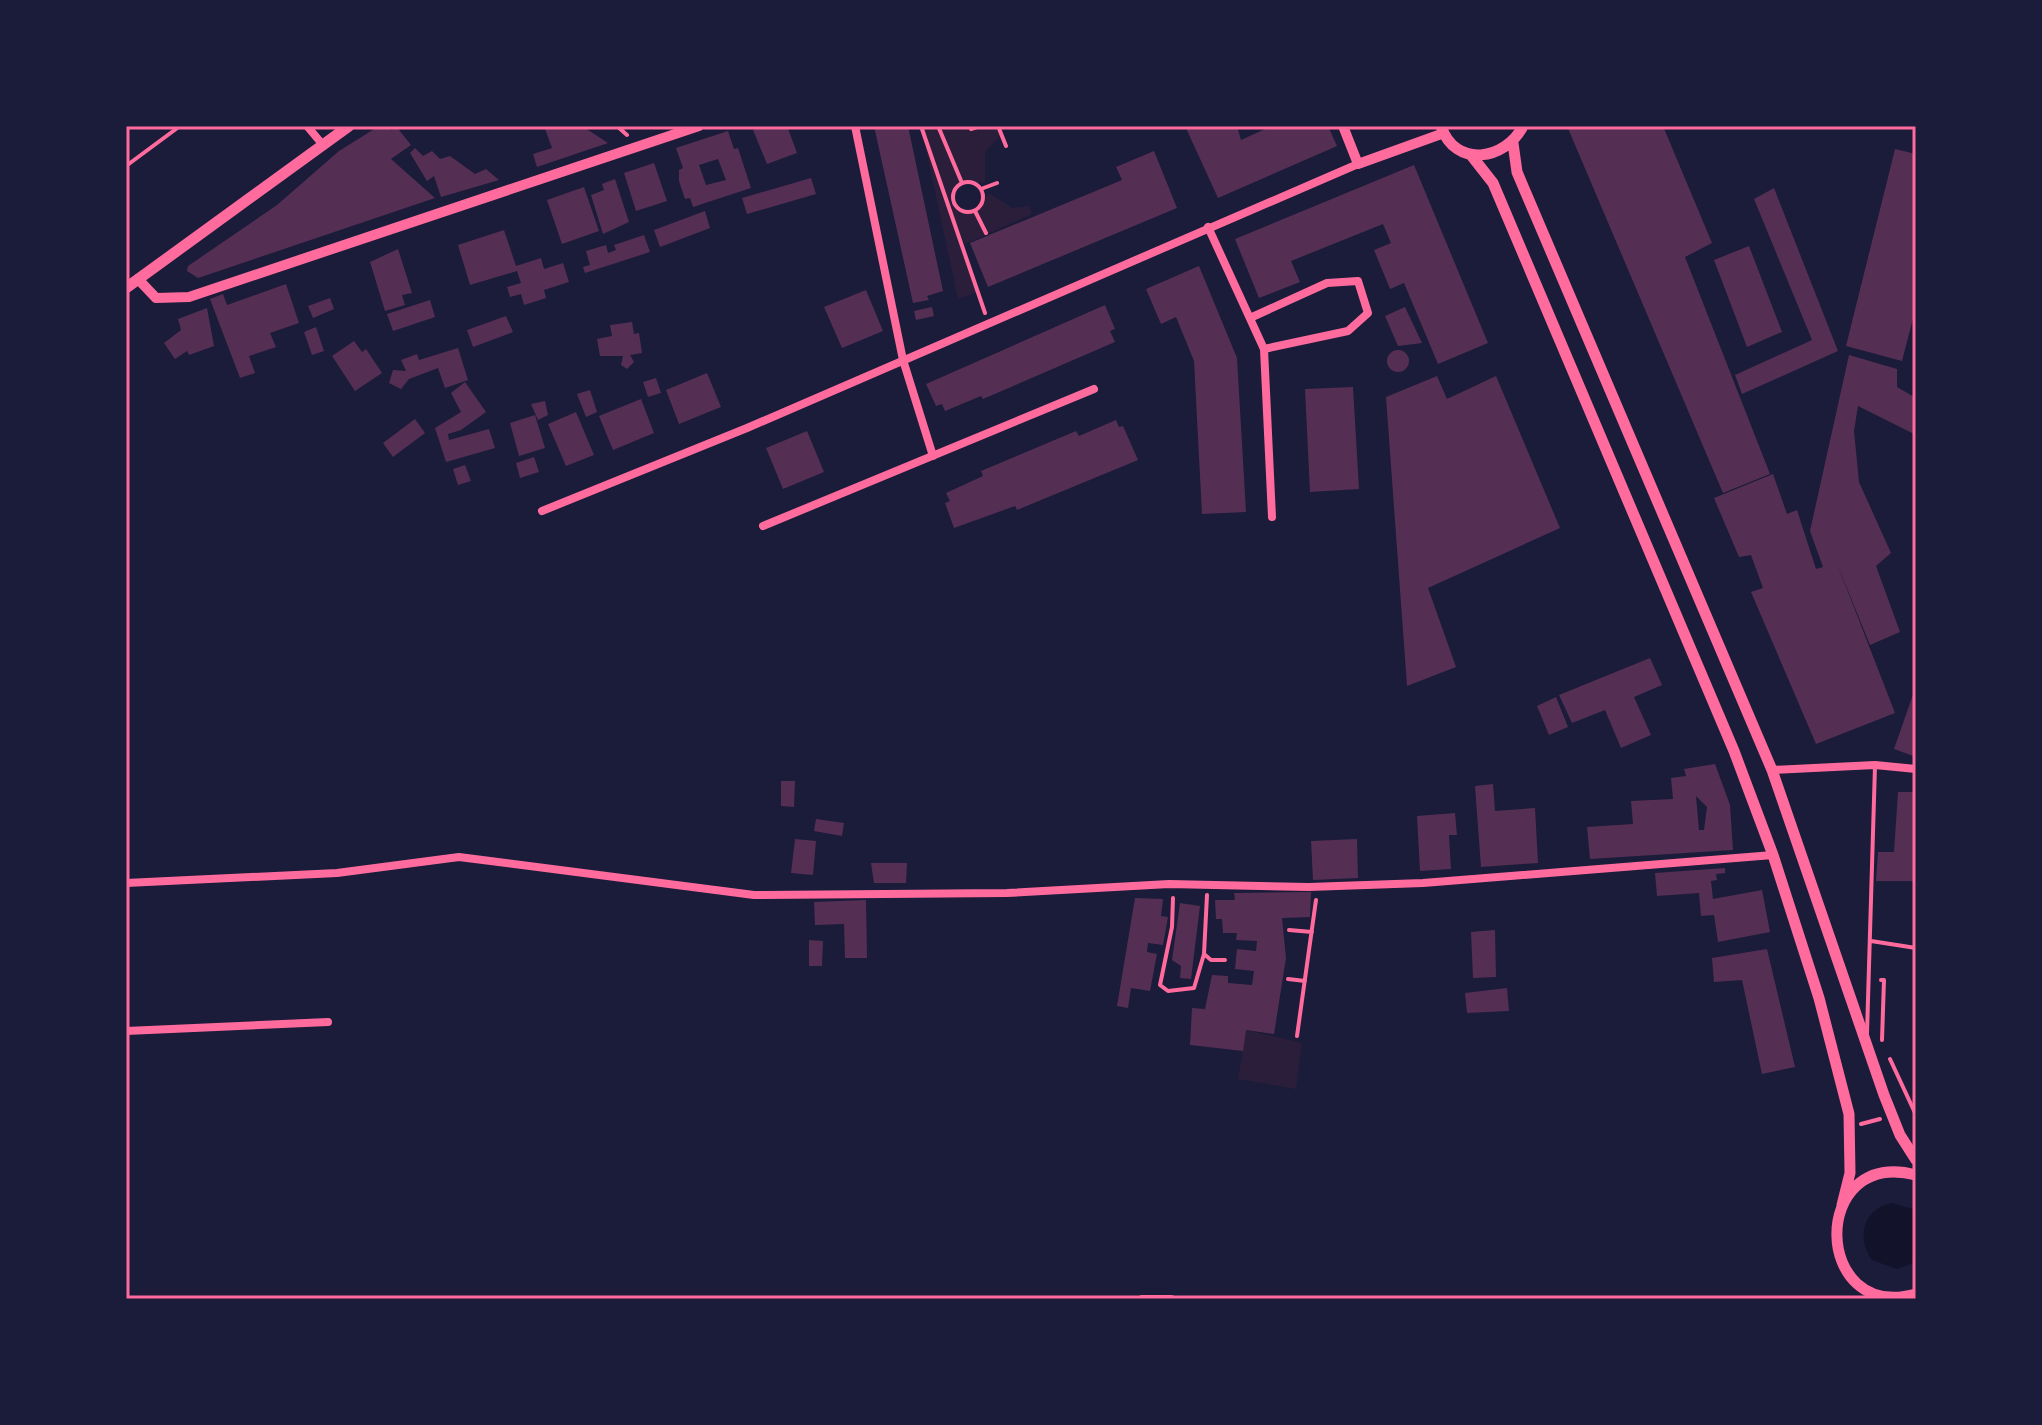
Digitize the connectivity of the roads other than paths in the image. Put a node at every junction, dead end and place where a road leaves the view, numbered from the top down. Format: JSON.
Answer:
{"nodes":[{"id":1,"x":307,"y":126,"type":"edge"},
{"id":2,"x":349,"y":126,"type":"edge"},
{"id":3,"x":699,"y":126,"type":"edge"},
{"id":4,"x":855,"y":126,"type":"edge"},
{"id":5,"x":1343,"y":126,"type":"edge"},
{"id":6,"x":1523,"y":126,"type":"edge"},
{"id":7,"x":1442,"y":129,"type":"edge"},
{"id":8,"x":1513,"y":143,"type":"junction"},
{"id":9,"x":323,"y":145,"type":"junction"},
{"id":10,"x":1471,"y":155,"type":"junction"},
{"id":11,"x":1358,"y":164,"type":"junction"},
{"id":12,"x":1208,"y":227,"type":"junction"},
{"id":13,"x":138,"y":279,"type":"junction"},
{"id":14,"x":126,"y":288,"type":"edge"},
{"id":15,"x":1250,"y":318,"type":"junction"},
{"id":16,"x":1264,"y":349,"type":"junction"},
{"id":17,"x":903,"y":360,"type":"junction"},
{"id":18,"x":1094,"y":389,"type":"dead end"},
{"id":19,"x":933,"y":456,"type":"junction"},
{"id":20,"x":542,"y":511,"type":"dead end"},
{"id":21,"x":1272,"y":517,"type":"dead end"},
{"id":22,"x":763,"y":526,"type":"dead end"},
{"id":23,"x":1875,"y":765,"type":"junction"},
{"id":24,"x":1916,"y":769,"type":"edge"},
{"id":25,"x":1772,"y":770,"type":"junction"},
{"id":26,"x":1773,"y":855,"type":"junction"},
{"id":27,"x":126,"y":883,"type":"edge"},
{"id":28,"x":1871,"y":941,"type":"junction"},
{"id":29,"x":1916,"y":948,"type":"edge"},
{"id":30,"x":328,"y":1022,"type":"dead end"},
{"id":31,"x":126,"y":1031,"type":"edge"},
{"id":32,"x":1866,"y":1044,"type":"junction"},
{"id":33,"x":1916,"y":1160,"type":"edge"},
{"id":34,"x":1916,"y":1175,"type":"edge"},
{"id":35,"x":1842,"y":1205,"type":"junction"},
{"id":36,"x":1860,"y":1285,"type":"junction"},
{"id":37,"x":1916,"y":1294,"type":"edge"},
{"id":38,"x":1142,"y":1299,"type":"edge"},
{"id":39,"x":1171,"y":1299,"type":"edge"},
{"id":40,"x":1866,"y":1299,"type":"edge"}],
"edges":[{"from":1,"to":9,"type":"street"},
{"from":2,"to":9,"type":"main road"},
{"from":3,"to":13,"type":"street"},
{"from":4,"to":17,"type":"street"},
{"from":5,"to":11,"type":"street"},
{"from":6,"to":8,"type":"main road"},
{"from":7,"to":10,"type":"main road"},
{"from":7,"to":11,"type":"street"},
{"from":8,"to":10,"type":"main road"},
{"from":8,"to":25,"type":"main road"},
{"from":9,"to":13,"type":"main road"},
{"from":10,"to":26,"type":"main road"},
{"from":11,"to":12,"type":"street"},
{"from":12,"to":15,"type":"street"},
{"from":12,"to":17,"type":"street"},
{"from":13,"to":14,"type":"main road"},
{"from":15,"to":16,"type":"street"},
{"from":15,"to":16,"type":"street"},
{"from":16,"to":21,"type":"street"},
{"from":17,"to":19,"type":"street"},
{"from":17,"to":20,"type":"street"},
{"from":18,"to":19,"type":"street"},
{"from":19,"to":22,"type":"street"},
{"from":23,"to":24,"type":"street"},
{"from":23,"to":25,"type":"street"},
{"from":23,"to":28,"type":"lane"},
{"from":25,"to":32,"type":"main road"},
{"from":26,"to":27,"type":"street"},
{"from":26,"to":35,"type":"main road"},
{"from":28,"to":29,"type":"lane"},
{"from":28,"to":32,"type":"lane"},
{"from":30,"to":31,"type":"street"},
{"from":32,"to":33,"type":"main road"},
{"from":34,"to":35,"type":"main road"},
{"from":35,"to":36,"type":"main road"},
{"from":36,"to":37,"type":"main road"},
{"from":36,"to":40,"type":"main road"},
{"from":38,"to":39,"type":"street"}]}
